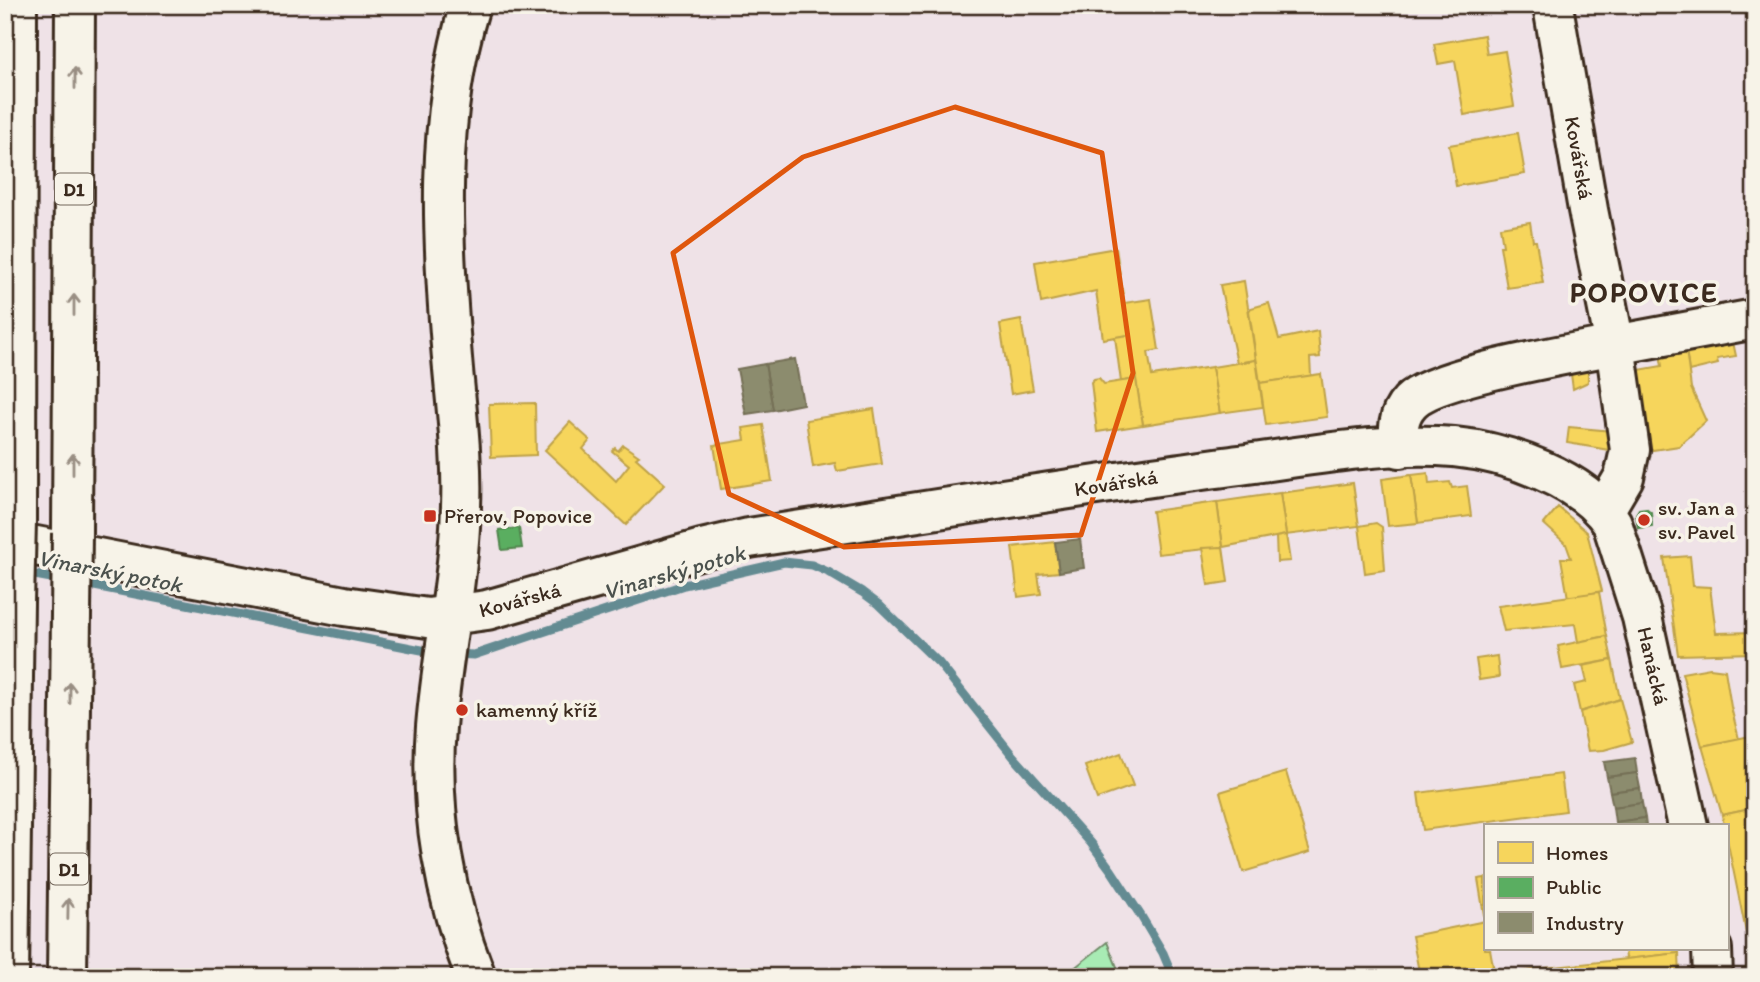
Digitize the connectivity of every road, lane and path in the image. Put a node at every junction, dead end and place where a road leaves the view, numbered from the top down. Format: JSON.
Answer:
{"nodes":[{"id":1,"x":17,"y":5,"type":"edge"},
{"id":2,"x":75,"y":5,"type":"edge"},
{"id":3,"x":470,"y":5,"type":"edge"},
{"id":4,"x":1554,"y":12,"type":"dead end"},
{"id":5,"x":1755,"y":319,"type":"edge"},
{"id":6,"x":1615,"y":345,"type":"junction"},
{"id":7,"x":1399,"y":448,"type":"junction"},
{"id":8,"x":1604,"y":511,"type":"junction"},
{"id":9,"x":11,"y":530,"type":"edge"},
{"id":10,"x":449,"y":628,"type":"junction"},
{"id":11,"x":1688,"y":824,"type":"edge"},
{"id":12,"x":1712,"y":950,"type":"edge"},
{"id":13,"x":9,"y":977,"type":"edge"},
{"id":14,"x":67,"y":977,"type":"edge"},
{"id":15,"x":476,"y":977,"type":"edge"},
{"id":16,"x":1713,"y":977,"type":"edge"}],
"edges":[{"from":1,"to":9,"type":"main road"},
{"from":14,"to":2,"type":"main road","number":"D1","one_way":true,"bridge":true},
{"from":3,"to":10,"type":"main road"},
{"from":4,"to":6,"type":"main road","name":"Kovářská"},
{"from":5,"to":6,"type":"main road"},
{"from":6,"to":7,"type":"main road"},
{"from":6,"to":8,"type":"main road","name":"Kovářská"},
{"from":7,"to":8,"type":"main road","name":"Kovářská"},
{"from":7,"to":10,"type":"main road","name":"Kovářská"},
{"from":8,"to":11,"type":"main road","name":"Hanácká"},
{"from":9,"to":10,"type":"main road","name":"Kovářská"},
{"from":9,"to":13,"type":"main road","bridge":true},
{"from":10,"to":15,"type":"main road"},
{"from":12,"to":16,"type":"main road"}]}
